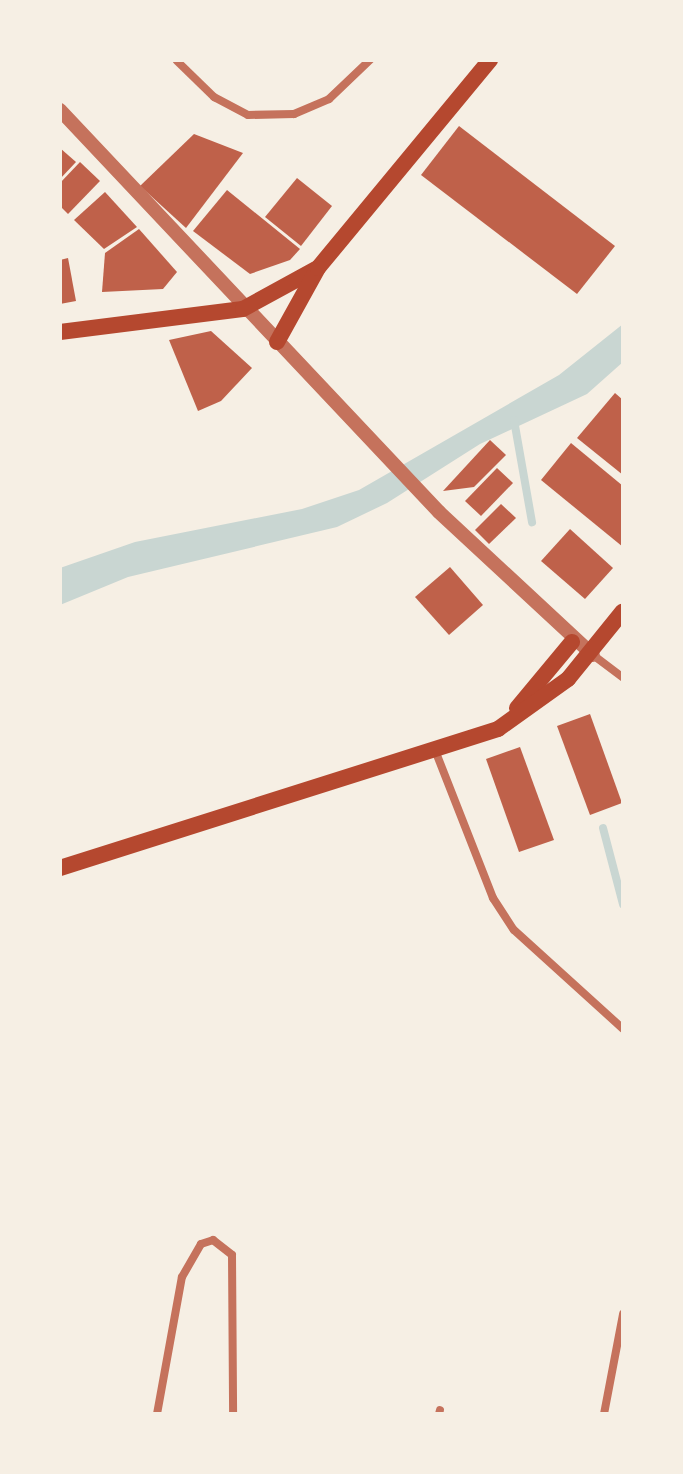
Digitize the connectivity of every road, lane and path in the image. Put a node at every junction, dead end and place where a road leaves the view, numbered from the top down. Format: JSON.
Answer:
{"nodes":[{"id":1,"x":370,"y":60,"type":"edge"},
{"id":2,"x":490,"y":60,"type":"edge"},
{"id":3,"x":177,"y":61,"type":"edge"},
{"id":4,"x":60,"y":110,"type":"edge"},
{"id":5,"x":318,"y":268,"type":"junction"},
{"id":6,"x":243,"y":309,"type":"junction"},
{"id":7,"x":60,"y":332,"type":"edge"},
{"id":8,"x":277,"y":342,"type":"junction"},
{"id":9,"x":623,"y":611,"type":"edge"},
{"id":10,"x":572,"y":642,"type":"junction"},
{"id":11,"x":593,"y":655,"type":"junction"},
{"id":12,"x":623,"y":678,"type":"edge"},
{"id":13,"x":498,"y":729,"type":"junction"},
{"id":14,"x":435,"y":750,"type":"junction"},
{"id":15,"x":60,"y":868,"type":"edge"},
{"id":16,"x":623,"y":1029,"type":"edge"},
{"id":17,"x":623,"y":1314,"type":"edge"},
{"id":18,"x":157,"y":1414,"type":"edge"},
{"id":19,"x":233,"y":1414,"type":"edge"},
{"id":20,"x":604,"y":1414,"type":"edge"}],
"edges":[{"from":1,"to":3,"type":"street"},
{"from":2,"to":5,"type":"main road"},
{"from":4,"to":6,"type":"street"},
{"from":5,"to":6,"type":"main road"},
{"from":5,"to":8,"type":"main road"},
{"from":6,"to":7,"type":"main road"},
{"from":6,"to":8,"type":"street"},
{"from":8,"to":10,"type":"street"},
{"from":9,"to":11,"type":"main road"},
{"from":10,"to":11,"type":"street"},
{"from":10,"to":13,"type":"main road"},
{"from":11,"to":12,"type":"street"},
{"from":11,"to":13,"type":"main road"},
{"from":13,"to":14,"type":"main road"},
{"from":14,"to":15,"type":"main road"},
{"from":14,"to":16,"type":"street"},
{"from":17,"to":20,"type":"street"},
{"from":18,"to":19,"type":"street"}]}
